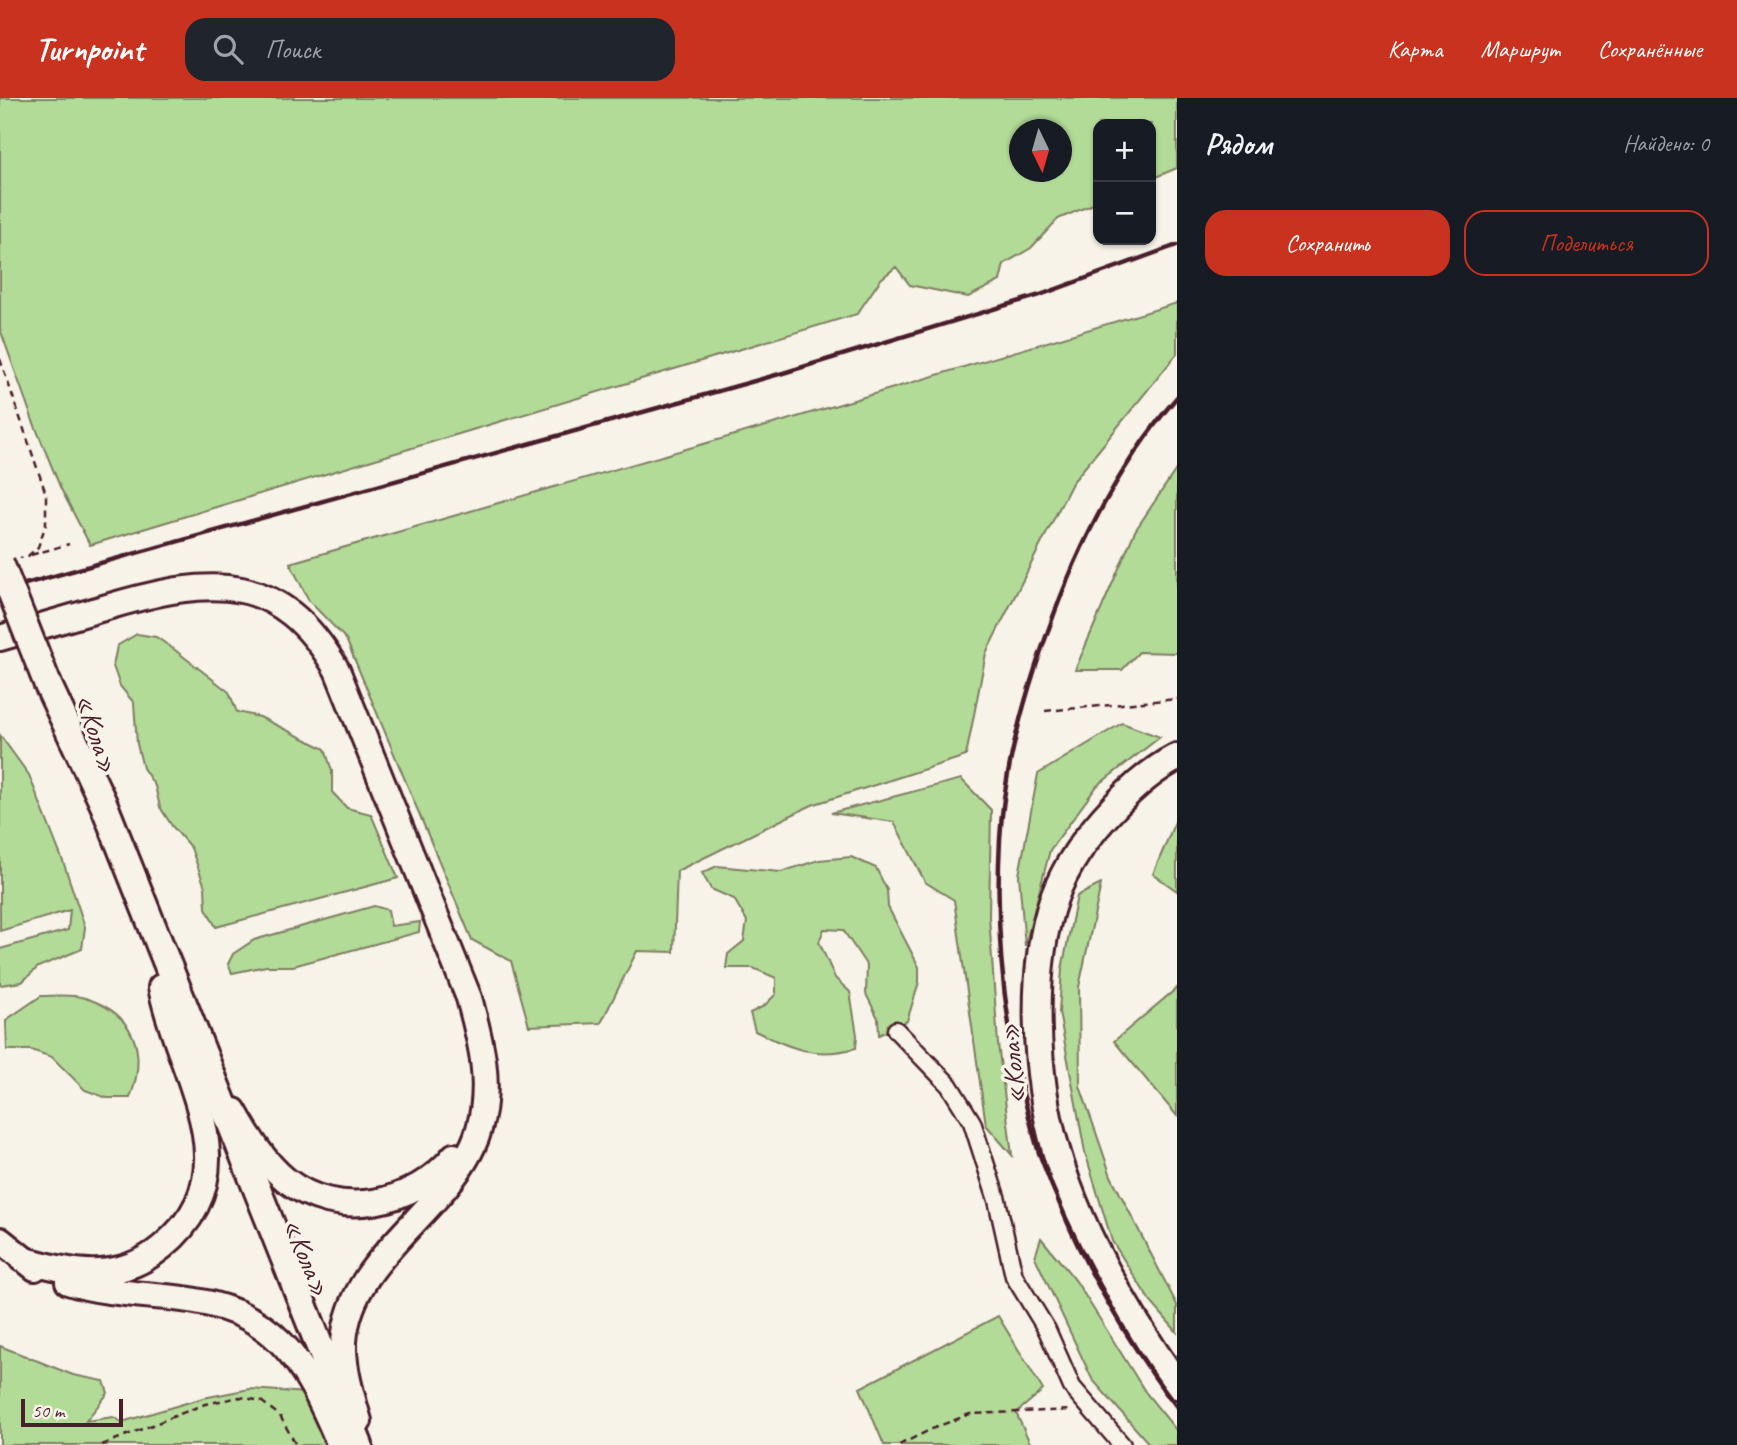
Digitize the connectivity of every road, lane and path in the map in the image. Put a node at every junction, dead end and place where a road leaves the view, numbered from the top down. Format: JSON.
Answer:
{"nodes":[{"id":1,"x":0,"y":359,"type":"edge"},
{"id":2,"x":69,"y":544,"type":"dead end"},
{"id":3,"x":28,"y":556,"type":"junction"},
{"id":4,"x":9,"y":561,"type":"edge"},
{"id":5,"x":0,"y":638,"type":"edge"},
{"id":6,"x":48,"y":685,"type":"junction"},
{"id":7,"x":1177,"y":699,"type":"edge"},
{"id":8,"x":1045,"y":711,"type":"dead end"},
{"id":9,"x":1177,"y":757,"type":"edge"},
{"id":10,"x":161,"y":987,"type":"junction"},
{"id":11,"x":896,"y":1030,"type":"dead end"},
{"id":12,"x":208,"y":1062,"type":"junction"},
{"id":13,"x":485,"y":1092,"type":"junction"},
{"id":14,"x":0,"y":1240,"type":"edge"},
{"id":15,"x":22,"y":1259,"type":"junction"},
{"id":16,"x":1177,"y":1385,"type":"edge"},
{"id":17,"x":1090,"y":1409,"type":"junction"},
{"id":18,"x":102,"y":1445,"type":"edge"},
{"id":19,"x":296,"y":1445,"type":"edge"},
{"id":20,"x":341,"y":1445,"type":"edge"},
{"id":21,"x":349,"y":1445,"type":"edge"},
{"id":22,"x":359,"y":1445,"type":"edge"},
{"id":23,"x":367,"y":1445,"type":"edge"},
{"id":24,"x":899,"y":1445,"type":"edge"},
{"id":25,"x":1122,"y":1445,"type":"edge"}],
"edges":[{"from":1,"to":3,"type":"path"},
{"from":2,"to":3,"type":"path"},
{"from":3,"to":4,"type":"path"},
{"from":4,"to":6,"type":"highway","bridge":true},
{"from":5,"to":13,"type":"main road"},
{"from":6,"to":10,"type":"highway","name":"«Кола»"},
{"from":6,"to":12,"type":"highway","name":"«Кола»"},
{"from":7,"to":8,"type":"path"},
{"from":9,"to":16,"type":"highway","name":"«Кола»"},
{"from":10,"to":15,"type":"main road"},
{"from":10,"to":21,"type":"highway","name":"«Кола»"},
{"from":11,"to":17,"type":"street"},
{"from":12,"to":13,"type":"main road"},
{"from":12,"to":22,"type":"highway","name":"«Кола»"},
{"from":13,"to":23,"type":"main road"},
{"from":14,"to":15,"type":"main road"},
{"from":15,"to":20,"type":"main road"},
{"from":17,"to":24,"type":"path"},
{"from":17,"to":25,"type":"street"},
{"from":18,"to":19,"type":"path"}]}
